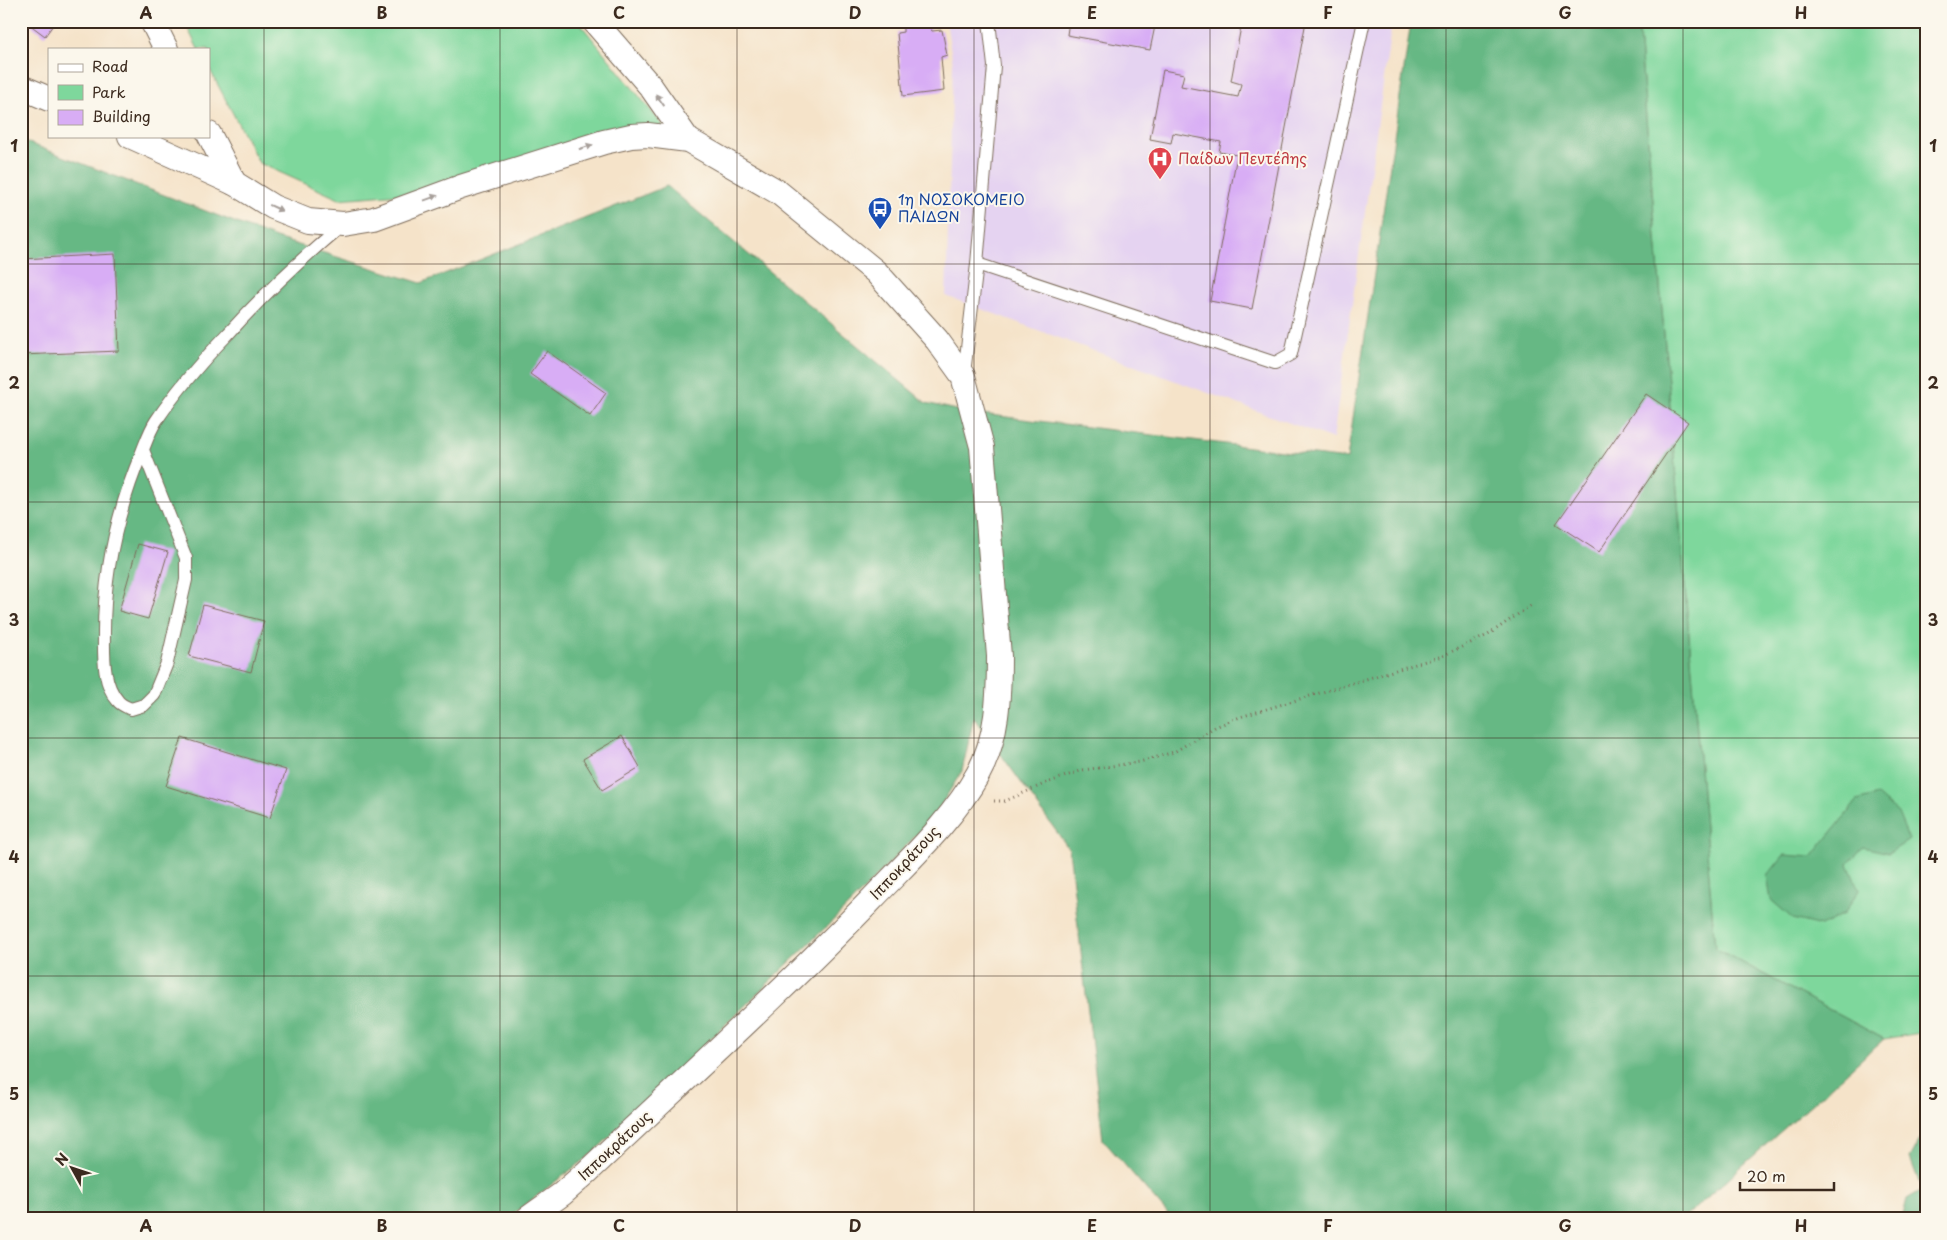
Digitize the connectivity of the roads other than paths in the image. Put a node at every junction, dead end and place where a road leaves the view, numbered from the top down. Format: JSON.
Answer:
{"nodes":[{"id":1,"x":152,"y":21,"type":"edge"},
{"id":2,"x":594,"y":21,"type":"edge"},
{"id":3,"x":989,"y":21,"type":"edge"},
{"id":4,"x":1364,"y":21,"type":"edge"},
{"id":5,"x":166,"y":48,"type":"edge"},
{"id":6,"x":21,"y":87,"type":"edge"},
{"id":7,"x":48,"y":99,"type":"edge"},
{"id":8,"x":210,"y":136,"type":"edge"},
{"id":9,"x":134,"y":138,"type":"edge"},
{"id":10,"x":688,"y":140,"type":"junction"},
{"id":11,"x":234,"y":183,"type":"junction"},
{"id":12,"x":343,"y":224,"type":"junction"},
{"id":13,"x":977,"y":264,"type":"junction"},
{"id":14,"x":963,"y":376,"type":"junction"},
{"id":15,"x":143,"y":450,"type":"junction"},
{"id":16,"x":527,"y":1219,"type":"edge"}],
"edges":[{"from":1,"to":5,"type":"street"},
{"from":10,"to":2,"type":"street","one_way":true},
{"from":3,"to":13,"type":"lane"},
{"from":4,"to":13,"type":"lane"},
{"from":6,"to":7,"type":"street"},
{"from":8,"to":11,"type":"street"},
{"from":9,"to":11,"type":"street"},
{"from":12,"to":10,"type":"street","one_way":true},
{"from":10,"to":14,"type":"street","name":"Ιπποκράτους"},
{"from":11,"to":12,"type":"street","one_way":true},
{"from":12,"to":15,"type":"lane"},
{"from":13,"to":14,"type":"lane"},
{"from":14,"to":16,"type":"street","name":"Ιπποκράτους"},
{"from":15,"to":15,"type":"lane"}]}
